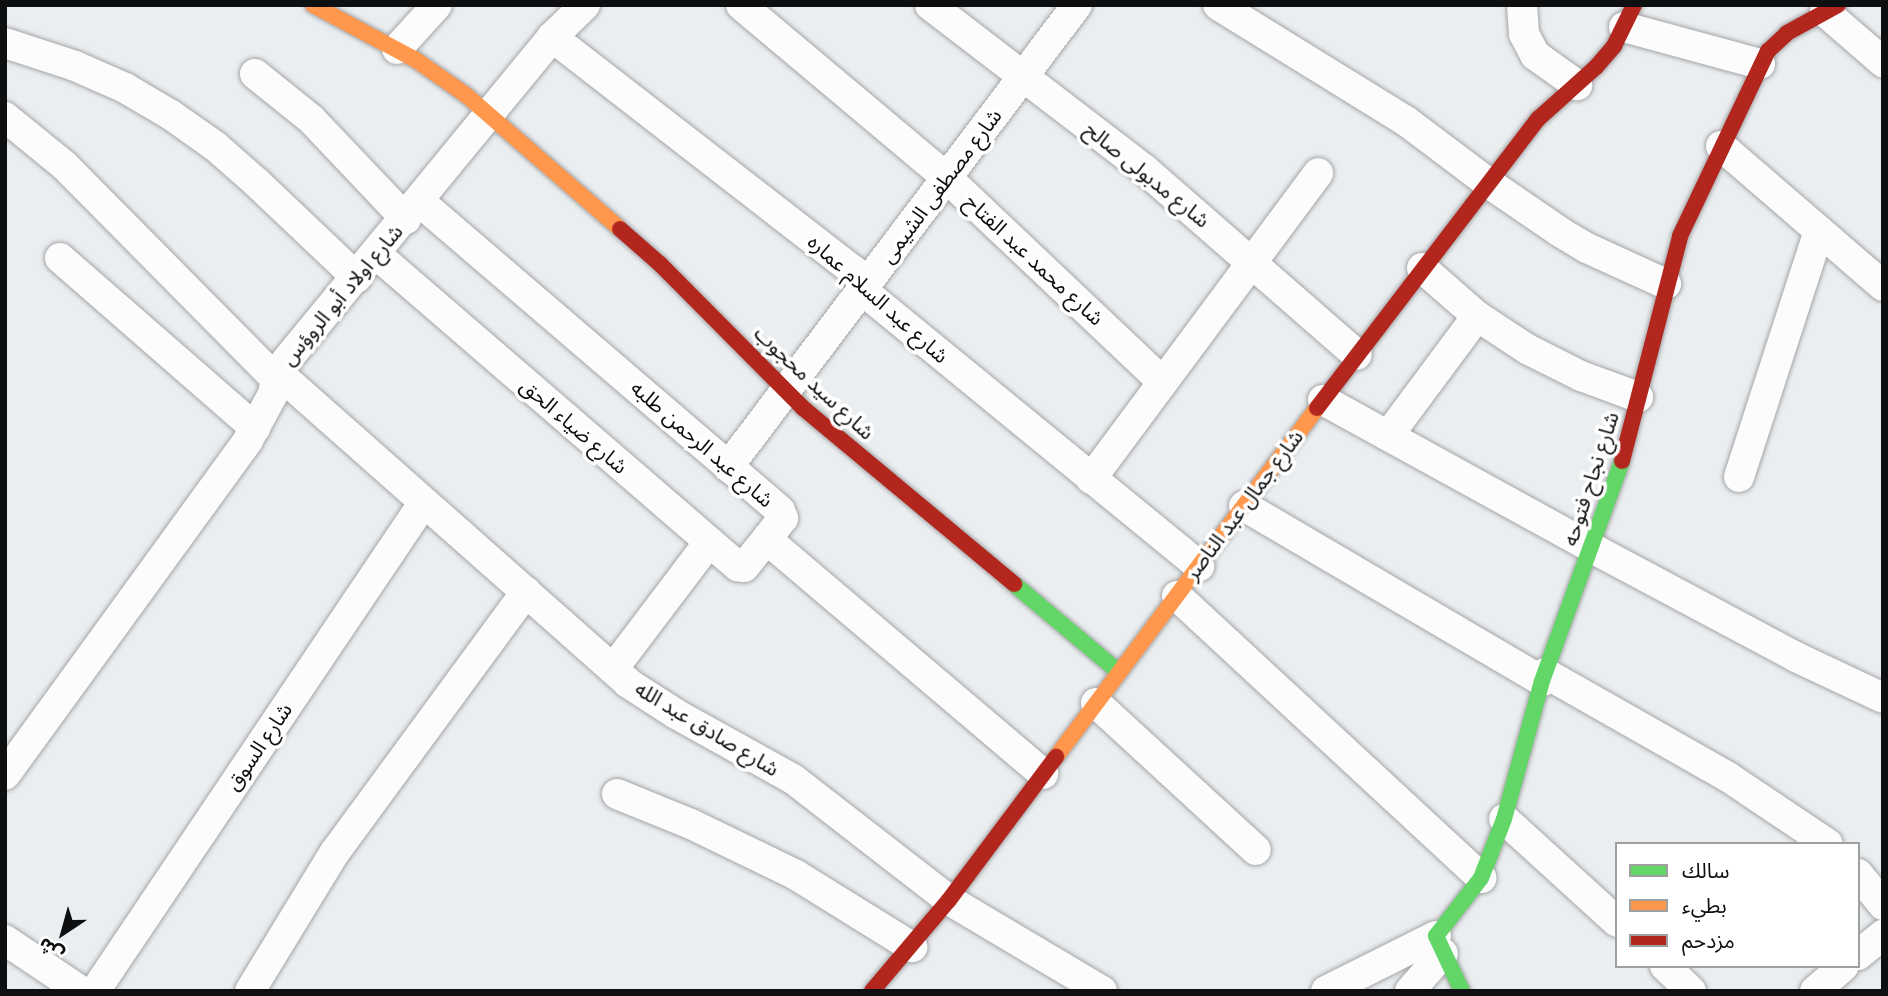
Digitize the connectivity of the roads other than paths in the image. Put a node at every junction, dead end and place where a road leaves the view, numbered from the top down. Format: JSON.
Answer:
{"nodes":[{"id":1,"x":313,"y":5,"type":"edge"},
{"id":2,"x":437,"y":5,"type":"edge"},
{"id":3,"x":585,"y":5,"type":"edge"},
{"id":4,"x":741,"y":5,"type":"edge"},
{"id":5,"x":930,"y":5,"type":"edge"},
{"id":6,"x":1077,"y":5,"type":"edge"},
{"id":7,"x":1218,"y":5,"type":"edge"},
{"id":8,"x":1522,"y":5,"type":"edge"},
{"id":9,"x":1832,"y":9,"type":"edge"},
{"id":10,"x":1629,"y":16,"type":"edge"},
{"id":11,"x":552,"y":37,"type":"junction"},
{"id":12,"x":5,"y":43,"type":"edge"},
{"id":13,"x":397,"y":49,"type":"junction"},
{"id":14,"x":1883,"y":62,"type":"edge"},
{"id":15,"x":1760,"y":64,"type":"junction"},
{"id":16,"x":255,"y":74,"type":"dead end"},
{"id":17,"x":1023,"y":77,"type":"junction"},
{"id":18,"x":1577,"y":85,"type":"junction"},
{"id":19,"x":489,"y":115,"type":"junction"},
{"id":20,"x":5,"y":117,"type":"edge"},
{"id":21,"x":1721,"y":146,"type":"junction"},
{"id":22,"x":1318,"y":173,"type":"dead end"},
{"id":23,"x":947,"y":177,"type":"junction"},
{"id":24,"x":1487,"y":182,"type":"junction"},
{"id":25,"x":413,"y":210,"type":"junction"},
{"id":26,"x":1819,"y":231,"type":"junction"},
{"id":27,"x":376,"y":254,"type":"junction"},
{"id":28,"x":60,"y":258,"type":"dead end"},
{"id":29,"x":1252,"y":263,"type":"junction"},
{"id":30,"x":1422,"y":268,"type":"junction"},
{"id":31,"x":357,"y":278,"type":"junction"},
{"id":32,"x":1666,"y":284,"type":"junction"},
{"id":33,"x":1883,"y":286,"type":"edge"},
{"id":34,"x":862,"y":290,"type":"junction"},
{"id":35,"x":1477,"y":316,"type":"junction"},
{"id":36,"x":1357,"y":355,"type":"junction"},
{"id":37,"x":277,"y":376,"type":"junction"},
{"id":38,"x":1163,"y":382,"type":"junction"},
{"id":39,"x":786,"y":390,"type":"junction"},
{"id":40,"x":1638,"y":397,"type":"junction"},
{"id":41,"x":1323,"y":400,"type":"junction"},
{"id":42,"x":255,"y":428,"type":"junction"},
{"id":43,"x":1388,"y":436,"type":"junction"},
{"id":44,"x":728,"y":467,"type":"junction"},
{"id":45,"x":1739,"y":477,"type":"dead end"},
{"id":46,"x":1091,"y":480,"type":"junction"},
{"id":47,"x":424,"y":502,"type":"junction"},
{"id":48,"x":1244,"y":506,"type":"junction"},
{"id":49,"x":768,"y":537,"type":"junction"},
{"id":50,"x":709,"y":542,"type":"junction"},
{"id":51,"x":1592,"y":548,"type":"junction"},
{"id":52,"x":1199,"y":566,"type":"junction"},
{"id":53,"x":526,"y":592,"type":"junction"},
{"id":54,"x":1177,"y":596,"type":"junction"},
{"id":55,"x":612,"y":669,"type":"junction"},
{"id":56,"x":1119,"y":673,"type":"junction"},
{"id":57,"x":1544,"y":677,"type":"junction"},
{"id":58,"x":1883,"y":698,"type":"edge"},
{"id":59,"x":1096,"y":703,"type":"junction"},
{"id":60,"x":1043,"y":774,"type":"junction"},
{"id":61,"x":5,"y":775,"type":"edge"},
{"id":62,"x":617,"y":794,"type":"dead end"},
{"id":63,"x":1504,"y":819,"type":"junction"},
{"id":64,"x":1825,"y":842,"type":"edge"},
{"id":65,"x":1256,"y":850,"type":"dead end"},
{"id":66,"x":1860,"y":876,"type":"edge"},
{"id":67,"x":1481,"y":878,"type":"junction"},
{"id":68,"x":949,"y":900,"type":"junction"},
{"id":69,"x":1883,"y":905,"type":"edge"},
{"id":70,"x":1615,"y":920,"type":"edge"},
{"id":71,"x":5,"y":940,"type":"edge"},
{"id":72,"x":1439,"y":945,"type":"junction"},
{"id":73,"x":912,"y":947,"type":"junction"},
{"id":74,"x":1667,"y":968,"type":"edge"},
{"id":75,"x":1849,"y":968,"type":"edge"},
{"id":76,"x":81,"y":991,"type":"edge"},
{"id":77,"x":94,"y":991,"type":"edge"},
{"id":78,"x":250,"y":991,"type":"edge"},
{"id":79,"x":872,"y":991,"type":"edge"},
{"id":80,"x":1102,"y":991,"type":"edge"},
{"id":81,"x":1326,"y":991,"type":"edge"},
{"id":82,"x":1410,"y":991,"type":"edge"},
{"id":83,"x":1462,"y":991,"type":"edge"},
{"id":84,"x":1692,"y":991,"type":"edge"},
{"id":85,"x":1815,"y":991,"type":"edge"}],
"edges":[{"from":1,"to":13,"type":"street","name":"شارع سيد محجوب"},
{"from":2,"to":13,"type":"street"},
{"from":3,"to":11,"type":"street","name":"شارع اولاد أبو الروؤس"},
{"from":4,"to":23,"type":"street","name":"شارع محمد عبد الفتاح"},
{"from":5,"to":17,"type":"street","name":"شارع مدبولى صالح"},
{"from":6,"to":17,"type":"street","name":"شارع مصطفى الشيمى"},
{"from":7,"to":24,"type":"street"},
{"from":8,"to":18,"type":"street"},
{"from":9,"to":14,"type":"street"},
{"from":9,"to":15,"type":"street","name":"شارع نجاح فتوحه"},
{"from":10,"to":15,"type":"street","name":"شارع جمال عبد الناصر"},
{"from":10,"to":18,"type":"street","name":"شارع جمال عبد الناصر"},
{"from":11,"to":19,"type":"street","name":"شارع اولاد أبو الروؤس"},
{"from":11,"to":34,"type":"street","name":"شارع عبد السلام عماره"},
{"from":12,"to":31,"type":"street"},
{"from":13,"to":19,"type":"street","name":"شارع سيد محجوب"},
{"from":15,"to":21,"type":"street","name":"شارع نجاح فتوحه"},
{"from":16,"to":25,"type":"street","name":"شارع عبد الرحمن طلبه"},
{"from":17,"to":23,"type":"street","name":"شارع مصطفى الشيمى"},
{"from":17,"to":29,"type":"street","name":"شارع مدبولى صالح"},
{"from":18,"to":24,"type":"street","name":"شارع جمال عبد الناصر"},
{"from":19,"to":25,"type":"street","name":"شارع اولاد أبو الروؤس"},
{"from":19,"to":39,"type":"street","name":"شارع سيد محجوب"},
{"from":20,"to":37,"type":"street","name":"شارع صادق عبد الله"},
{"from":21,"to":26,"type":"street"},
{"from":21,"to":32,"type":"street","name":"شارع نجاح فتوحه"},
{"from":22,"to":29,"type":"street"},
{"from":23,"to":34,"type":"street","name":"شارع مصطفى الشيمى"},
{"from":23,"to":38,"type":"street","name":"شارع محمد عبد الفتاح"},
{"from":24,"to":30,"type":"street","name":"شارع جمال عبد الناصر"},
{"from":24,"to":32,"type":"street"},
{"from":25,"to":27,"type":"street","name":"شارع اولاد أبو الروؤس"},
{"from":25,"to":44,"type":"street","name":"شارع عبد الرحمن طلبه"},
{"from":26,"to":33,"type":"street"},
{"from":26,"to":45,"type":"street"},
{"from":27,"to":31,"type":"street","name":"شارع اولاد أبو الروؤس"},
{"from":27,"to":50,"type":"street","name":"شارع ضياء الحق"},
{"from":28,"to":42,"type":"street"},
{"from":29,"to":36,"type":"street","name":"شارع مدبولى صالح"},
{"from":29,"to":38,"type":"street"},
{"from":30,"to":35,"type":"street"},
{"from":30,"to":36,"type":"street","name":"شارع جمال عبد الناصر"},
{"from":31,"to":37,"type":"street","name":"شارع اولاد أبو الروؤس"},
{"from":32,"to":40,"type":"street","name":"شارع نجاح فتوحه"},
{"from":34,"to":39,"type":"street","name":"شارع مصطفى الشيمى"},
{"from":34,"to":46,"type":"street","name":"شارع عبد السلام عماره"},
{"from":35,"to":40,"type":"street"},
{"from":35,"to":43,"type":"street"},
{"from":36,"to":41,"type":"street","name":"شارع جمال عبد الناصر"},
{"from":37,"to":42,"type":"street","name":"شارع اولاد أبو الروؤس"},
{"from":37,"to":47,"type":"street","name":"شارع صادق عبد الله"},
{"from":38,"to":46,"type":"street"},
{"from":39,"to":44,"type":"street","name":"شارع مصطفى الشيمى"},
{"from":39,"to":56,"type":"street","name":"شارع سيد محجوب"},
{"from":40,"to":51,"type":"street","name":"شارع نجاح فتوحه"},
{"from":41,"to":43,"type":"street"},
{"from":41,"to":48,"type":"street","name":"شارع جمال عبد الناصر"},
{"from":42,"to":61,"type":"street","name":"شارع اولاد أبو الروؤس"},
{"from":43,"to":51,"type":"street"},
{"from":44,"to":49,"type":"street","name":"شارع عبد الرحمن طلبه"},
{"from":46,"to":52,"type":"street","name":"شارع عبد السلام عماره"},
{"from":47,"to":53,"type":"street","name":"شارع صادق عبد الله"},
{"from":47,"to":77,"type":"street","name":"شارع السوق"},
{"from":48,"to":52,"type":"street","name":"شارع جمال عبد الناصر"},
{"from":48,"to":57,"type":"street"},
{"from":49,"to":50,"type":"street","name":"شارع ضياء الحق"},
{"from":49,"to":60,"type":"street","name":"شارع عبد الرحمن طلبه"},
{"from":50,"to":55,"type":"street"},
{"from":51,"to":57,"type":"street","name":"شارع نجاح فتوحه"},
{"from":51,"to":58,"type":"street"},
{"from":52,"to":54,"type":"street","name":"شارع جمال عبد الناصر"},
{"from":53,"to":55,"type":"street","name":"شارع صادق عبد الله"},
{"from":53,"to":78,"type":"street"},
{"from":54,"to":56,"type":"street","name":"شارع جمال عبد الناصر"},
{"from":54,"to":67,"type":"street"},
{"from":55,"to":68,"type":"street","name":"شارع صادق عبد الله"},
{"from":56,"to":59,"type":"street","name":"شارع جمال عبد الناصر"},
{"from":57,"to":63,"type":"street","name":"شارع نجاح فتوحه"},
{"from":57,"to":64,"type":"street"},
{"from":59,"to":60,"type":"street","name":"شارع جمال عبد الناصر"},
{"from":59,"to":65,"type":"street"},
{"from":60,"to":68,"type":"street","name":"شارع جمال عبد الناصر"},
{"from":62,"to":73,"type":"street"},
{"from":63,"to":67,"type":"street","name":"شارع نجاح فتوحه"},
{"from":63,"to":70,"type":"street"},
{"from":66,"to":69,"type":"street"},
{"from":67,"to":72,"type":"street","name":"شارع نجاح فتوحه"},
{"from":68,"to":73,"type":"street","name":"شارع جمال عبد الناصر"},
{"from":68,"to":80,"type":"street","name":"شارع صادق عبد الله"},
{"from":71,"to":76,"type":"street"},
{"from":72,"to":81,"type":"street"},
{"from":72,"to":82,"type":"street"},
{"from":72,"to":83,"type":"street"},
{"from":73,"to":79,"type":"street","name":"شارع جمال عبد الناصر"},
{"from":74,"to":84,"type":"street"},
{"from":75,"to":85,"type":"street"}]}
